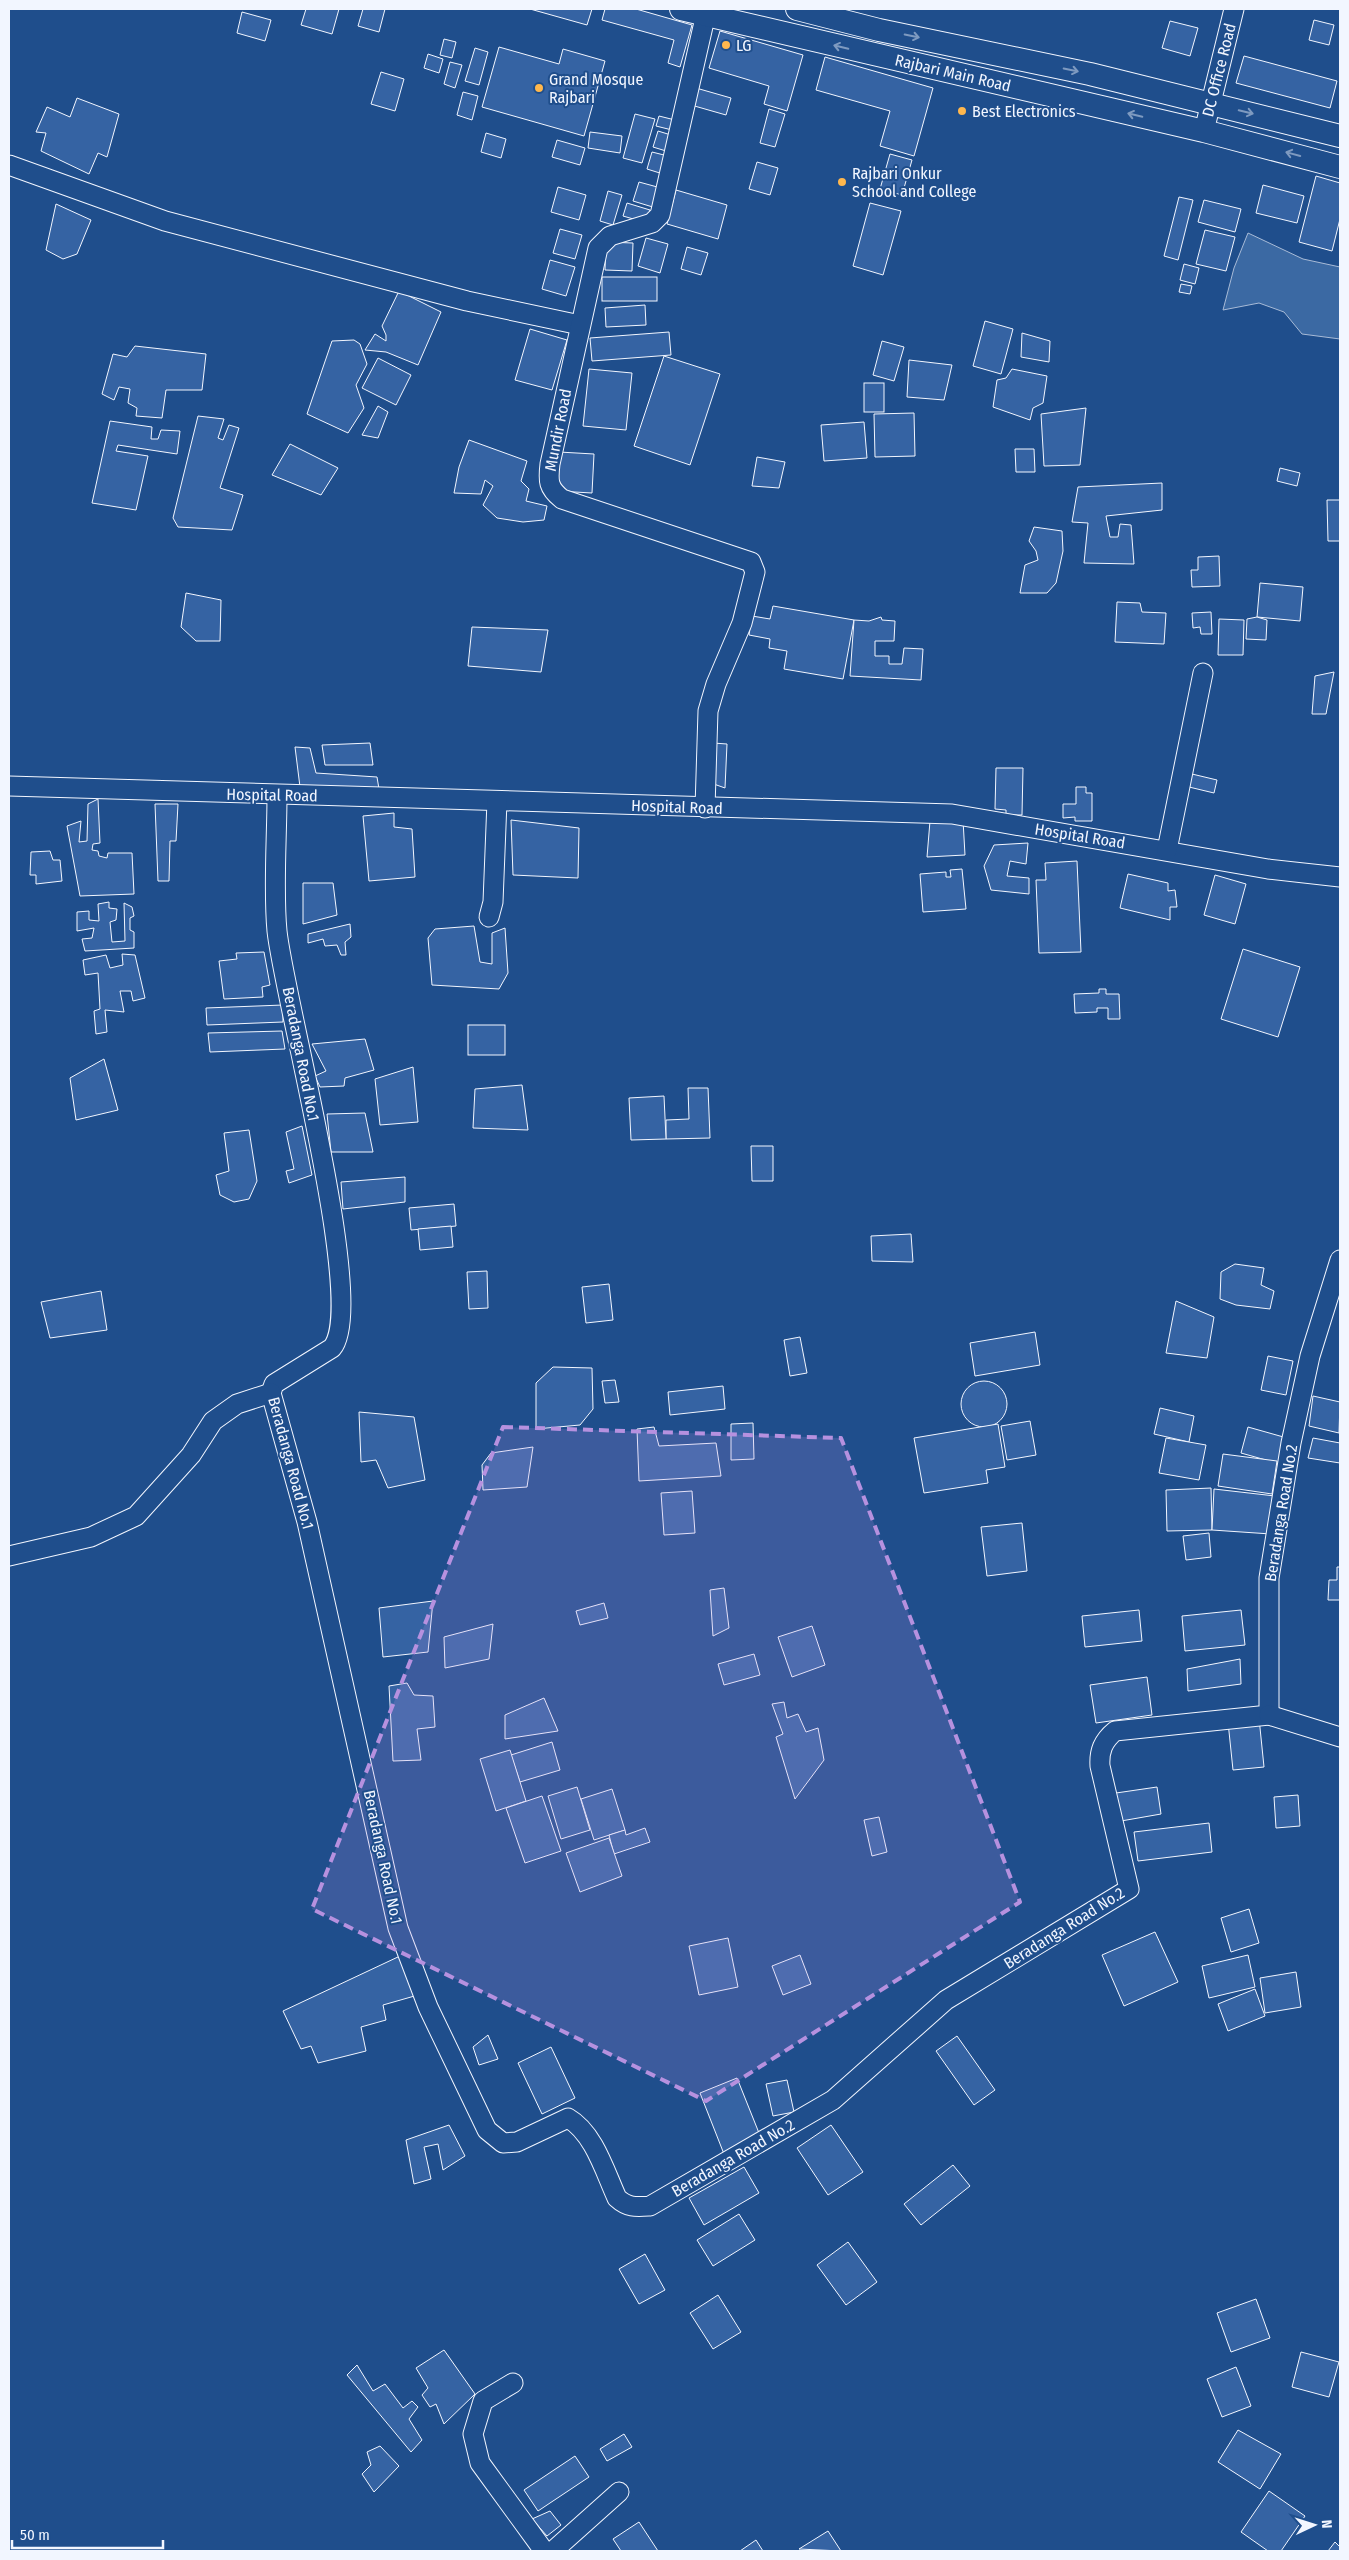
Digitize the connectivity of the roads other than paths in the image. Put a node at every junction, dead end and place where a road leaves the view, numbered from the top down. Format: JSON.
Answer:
{"nodes":[{"id":1,"x":681,"y":9,"type":"edge"},
{"id":2,"x":797,"y":9,"type":"edge"},
{"id":3,"x":1234,"y":9,"type":"edge"},
{"id":4,"x":707,"y":12,"type":"edge"},
{"id":5,"x":879,"y":30,"type":"junction"},
{"id":6,"x":873,"y":54,"type":"junction"},
{"id":7,"x":1211,"y":104,"type":"junction"},
{"id":8,"x":1204,"y":131,"type":"junction"},
{"id":9,"x":1340,"y":136,"type":"edge"},
{"id":10,"x":9,"y":165,"type":"edge"},
{"id":11,"x":1340,"y":167,"type":"edge"},
{"id":12,"x":580,"y":325,"type":"junction"},
{"id":13,"x":1203,"y":673,"type":"dead end"},
{"id":14,"x":9,"y":786,"type":"edge"},
{"id":15,"x":277,"y":795,"type":"junction"},
{"id":16,"x":497,"y":801,"type":"junction"},
{"id":17,"x":705,"y":808,"type":"junction"},
{"id":18,"x":1167,"y":850,"type":"junction"},
{"id":19,"x":1340,"y":878,"type":"edge"},
{"id":20,"x":489,"y":917,"type":"dead end"},
{"id":21,"x":1340,"y":1260,"type":"edge"},
{"id":22,"x":271,"y":1393,"type":"junction"},
{"id":23,"x":9,"y":1556,"type":"edge"},
{"id":24,"x":1269,"y":1715,"type":"junction"},
{"id":25,"x":1340,"y":1737,"type":"edge"},
{"id":26,"x":428,"y":2007,"type":"joint"},
{"id":27,"x":513,"y":2383,"type":"dead end"},
{"id":28,"x":619,"y":2492,"type":"dead end"},
{"id":29,"x":544,"y":2551,"type":"edge"},
{"id":30,"x":553,"y":2551,"type":"edge"}],
"edges":[{"from":1,"to":4,"type":"street","name":"Rajbari Main Road"},
{"from":2,"to":5,"type":"street","name":"Rajbari Main Road"},
{"from":3,"to":7,"type":"street","name":"DC Office Road"},
{"from":6,"to":4,"type":"street","name":"Rajbari Main Road","one_way":true},
{"from":4,"to":12,"type":"street","name":"Mundir Road"},
{"from":5,"to":6,"type":"street"},
{"from":5,"to":7,"type":"street","name":"Rajbari Main Road","one_way":true},
{"from":8,"to":6,"type":"street","name":"Rajbari Main Road","one_way":true},
{"from":7,"to":8,"type":"street","name":"DC Office Road"},
{"from":7,"to":9,"type":"street","name":"Rajbari Main Road","one_way":true},
{"from":11,"to":8,"type":"street","name":"Rajbari Main Road","one_way":true},
{"from":10,"to":12,"type":"street"},
{"from":12,"to":17,"type":"street","name":"Mundir Road"},
{"from":13,"to":18,"type":"street"},
{"from":14,"to":15,"type":"street","name":"Hospital Road"},
{"from":15,"to":16,"type":"street","name":"Hospital Road"},
{"from":15,"to":22,"type":"street","name":"Beradanga Road No.1"},
{"from":16,"to":17,"type":"street","name":"Hospital Road"},
{"from":16,"to":20,"type":"street"},
{"from":17,"to":18,"type":"street","name":"Hospital Road"},
{"from":18,"to":19,"type":"street","name":"Hospital Road"},
{"from":21,"to":24,"type":"street","name":"Beradanga Road No.2"},
{"from":22,"to":23,"type":"street"},
{"from":22,"to":26,"type":"street","name":"Beradanga Road No.1"},
{"from":24,"to":25,"type":"street"},
{"from":24,"to":26,"type":"street","name":"Beradanga Road No.2"},
{"from":27,"to":29,"type":"street"},
{"from":28,"to":30,"type":"street"}]}
